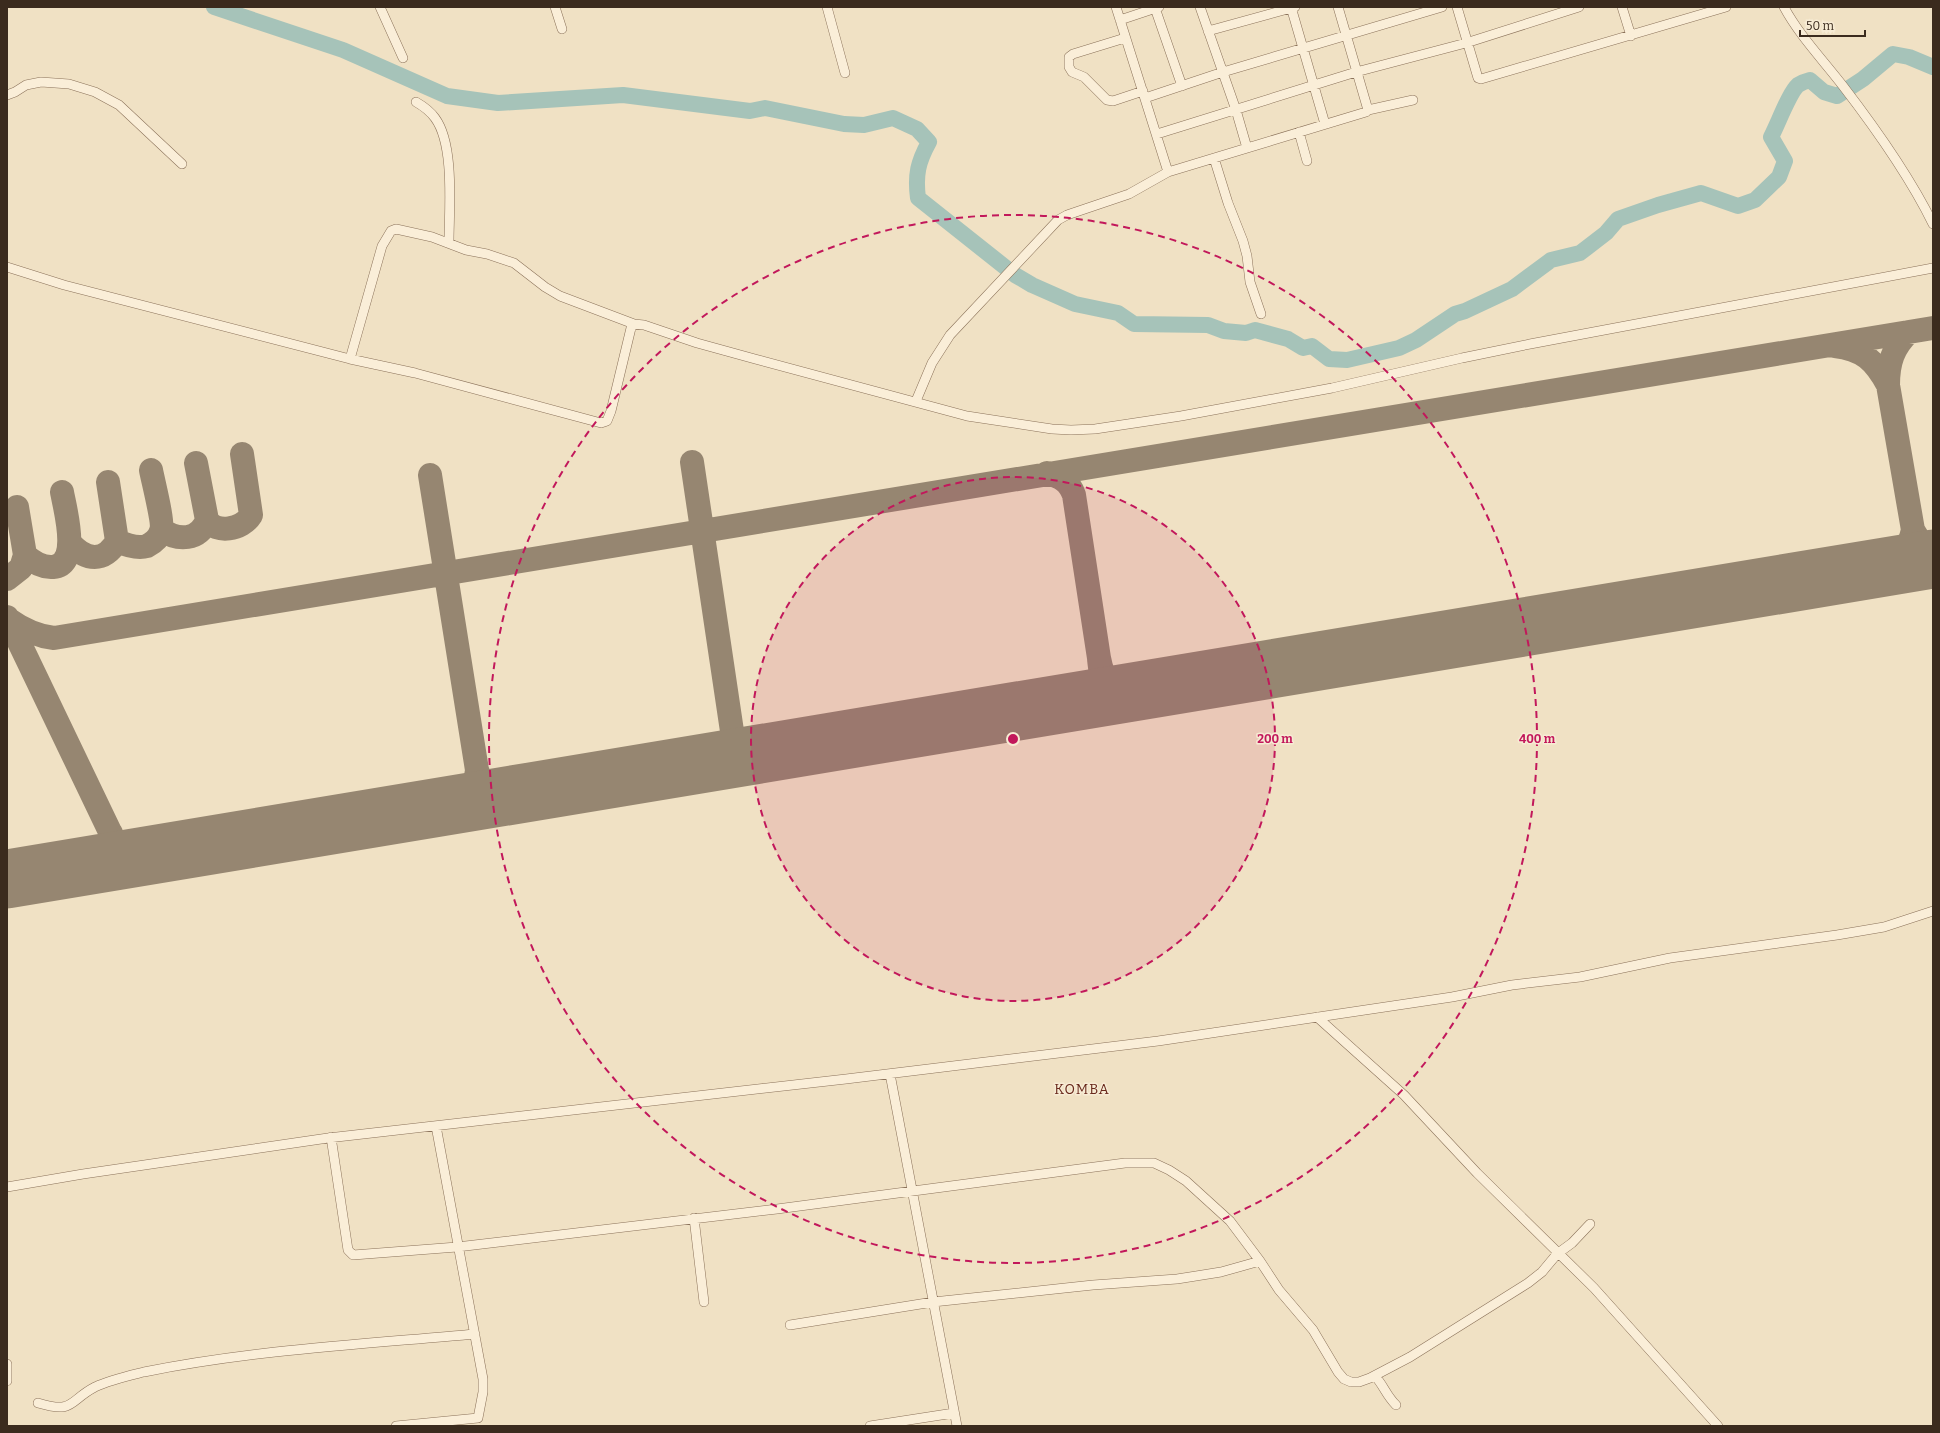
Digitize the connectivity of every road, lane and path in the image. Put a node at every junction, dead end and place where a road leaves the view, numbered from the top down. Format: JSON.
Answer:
{"nodes":[{"id":1,"x":380,"y":7,"type":"edge"},
{"id":2,"x":555,"y":7,"type":"edge"},
{"id":3,"x":826,"y":7,"type":"edge"},
{"id":4,"x":1116,"y":7,"type":"edge"},
{"id":5,"x":1200,"y":7,"type":"edge"},
{"id":6,"x":1292,"y":7,"type":"edge"},
{"id":7,"x":1338,"y":7,"type":"edge"},
{"id":8,"x":1442,"y":7,"type":"edge"},
{"id":9,"x":1457,"y":7,"type":"edge"},
{"id":10,"x":1579,"y":7,"type":"edge"},
{"id":11,"x":1622,"y":7,"type":"edge"},
{"id":12,"x":1726,"y":7,"type":"edge"},
{"id":13,"x":1784,"y":7,"type":"edge"},
{"id":14,"x":1157,"y":8,"type":"edge"},
{"id":15,"x":1120,"y":20,"type":"junction"},
{"id":16,"x":562,"y":29,"type":"dead end"},
{"id":17,"x":1208,"y":31,"type":"junction"},
{"id":18,"x":1346,"y":35,"type":"junction"},
{"id":19,"x":1631,"y":36,"type":"junction"},
{"id":20,"x":1125,"y":38,"type":"junction"},
{"id":21,"x":1466,"y":43,"type":"junction"},
{"id":22,"x":1304,"y":48,"type":"junction"},
{"id":23,"x":403,"y":58,"type":"dead end"},
{"id":24,"x":1223,"y":72,"type":"junction"},
{"id":25,"x":1356,"y":72,"type":"junction"},
{"id":26,"x":845,"y":73,"type":"dead end"},
{"id":27,"x":1314,"y":84,"type":"junction"},
{"id":28,"x":1182,"y":86,"type":"junction"},
{"id":29,"x":7,"y":95,"type":"edge"},
{"id":30,"x":1144,"y":95,"type":"junction"},
{"id":31,"x":1413,"y":100,"type":"dead end"},
{"id":32,"x":416,"y":102,"type":"dead end"},
{"id":33,"x":1236,"y":110,"type":"junction"},
{"id":34,"x":1368,"y":110,"type":"junction"},
{"id":35,"x":1325,"y":124,"type":"junction"},
{"id":36,"x":1299,"y":132,"type":"junction"},
{"id":37,"x":1157,"y":134,"type":"junction"},
{"id":38,"x":1247,"y":148,"type":"junction"},
{"id":39,"x":1214,"y":158,"type":"junction"},
{"id":40,"x":1307,"y":162,"type":"dead end"},
{"id":41,"x":182,"y":164,"type":"dead end"},
{"id":42,"x":1168,"y":172,"type":"junction"},
{"id":43,"x":1933,"y":224,"type":"edge"},
{"id":44,"x":449,"y":243,"type":"junction"},
{"id":45,"x":7,"y":267,"type":"edge"},
{"id":46,"x":1933,"y":268,"type":"edge"},
{"id":47,"x":1261,"y":314,"type":"dead end"},
{"id":48,"x":634,"y":324,"type":"junction"},
{"id":49,"x":350,"y":359,"type":"junction"},
{"id":50,"x":916,"y":401,"type":"junction"},
{"id":51,"x":1933,"y":911,"type":"edge"},
{"id":52,"x":1317,"y":1017,"type":"junction"},
{"id":53,"x":890,"y":1074,"type":"junction"},
{"id":54,"x":436,"y":1126,"type":"junction"},
{"id":55,"x":331,"y":1138,"type":"junction"},
{"id":56,"x":7,"y":1187,"type":"edge"},
{"id":57,"x":913,"y":1192,"type":"junction"},
{"id":58,"x":694,"y":1218,"type":"junction"},
{"id":59,"x":1590,"y":1224,"type":"dead end"},
{"id":60,"x":457,"y":1247,"type":"junction"},
{"id":61,"x":1558,"y":1254,"type":"junction"},
{"id":62,"x":1260,"y":1260,"type":"junction"},
{"id":63,"x":704,"y":1302,"type":"dead end"},
{"id":64,"x":933,"y":1302,"type":"junction"},
{"id":65,"x":790,"y":1325,"type":"dead end"},
{"id":66,"x":475,"y":1334,"type":"junction"},
{"id":67,"x":7,"y":1364,"type":"edge"},
{"id":68,"x":1375,"y":1376,"type":"junction"},
{"id":69,"x":7,"y":1381,"type":"edge"},
{"id":70,"x":38,"y":1403,"type":"dead end"},
{"id":71,"x":1396,"y":1405,"type":"dead end"},
{"id":72,"x":954,"y":1413,"type":"junction"},
{"id":73,"x":396,"y":1426,"type":"edge"},
{"id":74,"x":870,"y":1426,"type":"edge"},
{"id":75,"x":957,"y":1426,"type":"edge"},
{"id":76,"x":1718,"y":1426,"type":"edge"}],
"edges":[{"from":1,"to":23,"type":"street"},
{"from":2,"to":16,"type":"street"},
{"from":3,"to":26,"type":"street"},
{"from":4,"to":15,"type":"street"},
{"from":5,"to":17,"type":"street"},
{"from":6,"to":17,"type":"street"},
{"from":6,"to":22,"type":"street"},
{"from":7,"to":18,"type":"street"},
{"from":8,"to":18,"type":"street"},
{"from":9,"to":21,"type":"street"},
{"from":10,"to":21,"type":"street"},
{"from":11,"to":19,"type":"street"},
{"from":12,"to":19,"type":"street"},
{"from":13,"to":43,"type":"street"},
{"from":14,"to":15,"type":"street"},
{"from":14,"to":28,"type":"street"},
{"from":15,"to":20,"type":"street"},
{"from":17,"to":24,"type":"street"},
{"from":18,"to":22,"type":"street"},
{"from":18,"to":25,"type":"street"},
{"from":19,"to":21,"type":"street"},
{"from":20,"to":30,"type":"street"},
{"from":20,"to":30,"type":"street"},
{"from":21,"to":25,"type":"street"},
{"from":22,"to":24,"type":"street"},
{"from":22,"to":27,"type":"street"},
{"from":24,"to":28,"type":"street"},
{"from":24,"to":33,"type":"street"},
{"from":25,"to":27,"type":"street"},
{"from":25,"to":34,"type":"street"},
{"from":27,"to":33,"type":"street"},
{"from":27,"to":35,"type":"street"},
{"from":28,"to":30,"type":"street"},
{"from":29,"to":41,"type":"street"},
{"from":30,"to":37,"type":"street"},
{"from":31,"to":34,"type":"street"},
{"from":32,"to":44,"type":"street"},
{"from":33,"to":37,"type":"street"},
{"from":33,"to":38,"type":"street"},
{"from":34,"to":35,"type":"street"},
{"from":35,"to":36,"type":"street"},
{"from":36,"to":38,"type":"street"},
{"from":36,"to":40,"type":"street"},
{"from":37,"to":42,"type":"street"},
{"from":38,"to":39,"type":"street"},
{"from":39,"to":42,"type":"street"},
{"from":39,"to":47,"type":"street"},
{"from":42,"to":50,"type":"street"},
{"from":44,"to":48,"type":"street"},
{"from":44,"to":49,"type":"street"},
{"from":45,"to":49,"type":"street"},
{"from":46,"to":50,"type":"street"},
{"from":48,"to":49,"type":"street"},
{"from":48,"to":50,"type":"street"},
{"from":51,"to":52,"type":"street"},
{"from":52,"to":53,"type":"street"},
{"from":52,"to":61,"type":"street"},
{"from":53,"to":54,"type":"street"},
{"from":53,"to":57,"type":"street"},
{"from":54,"to":55,"type":"street"},
{"from":54,"to":60,"type":"street"},
{"from":55,"to":56,"type":"street"},
{"from":55,"to":60,"type":"street"},
{"from":57,"to":58,"type":"street"},
{"from":57,"to":62,"type":"street"},
{"from":57,"to":64,"type":"street"},
{"from":58,"to":60,"type":"street"},
{"from":58,"to":63,"type":"street"},
{"from":59,"to":61,"type":"street"},
{"from":60,"to":66,"type":"street"},
{"from":61,"to":68,"type":"street"},
{"from":61,"to":76,"type":"street"},
{"from":62,"to":64,"type":"street"},
{"from":62,"to":68,"type":"street"},
{"from":64,"to":65,"type":"street"},
{"from":64,"to":72,"type":"street"},
{"from":66,"to":70,"type":"street"},
{"from":66,"to":73,"type":"street"},
{"from":67,"to":69,"type":"street"},
{"from":68,"to":71,"type":"street"},
{"from":72,"to":74,"type":"street"},
{"from":72,"to":75,"type":"street"}]}
